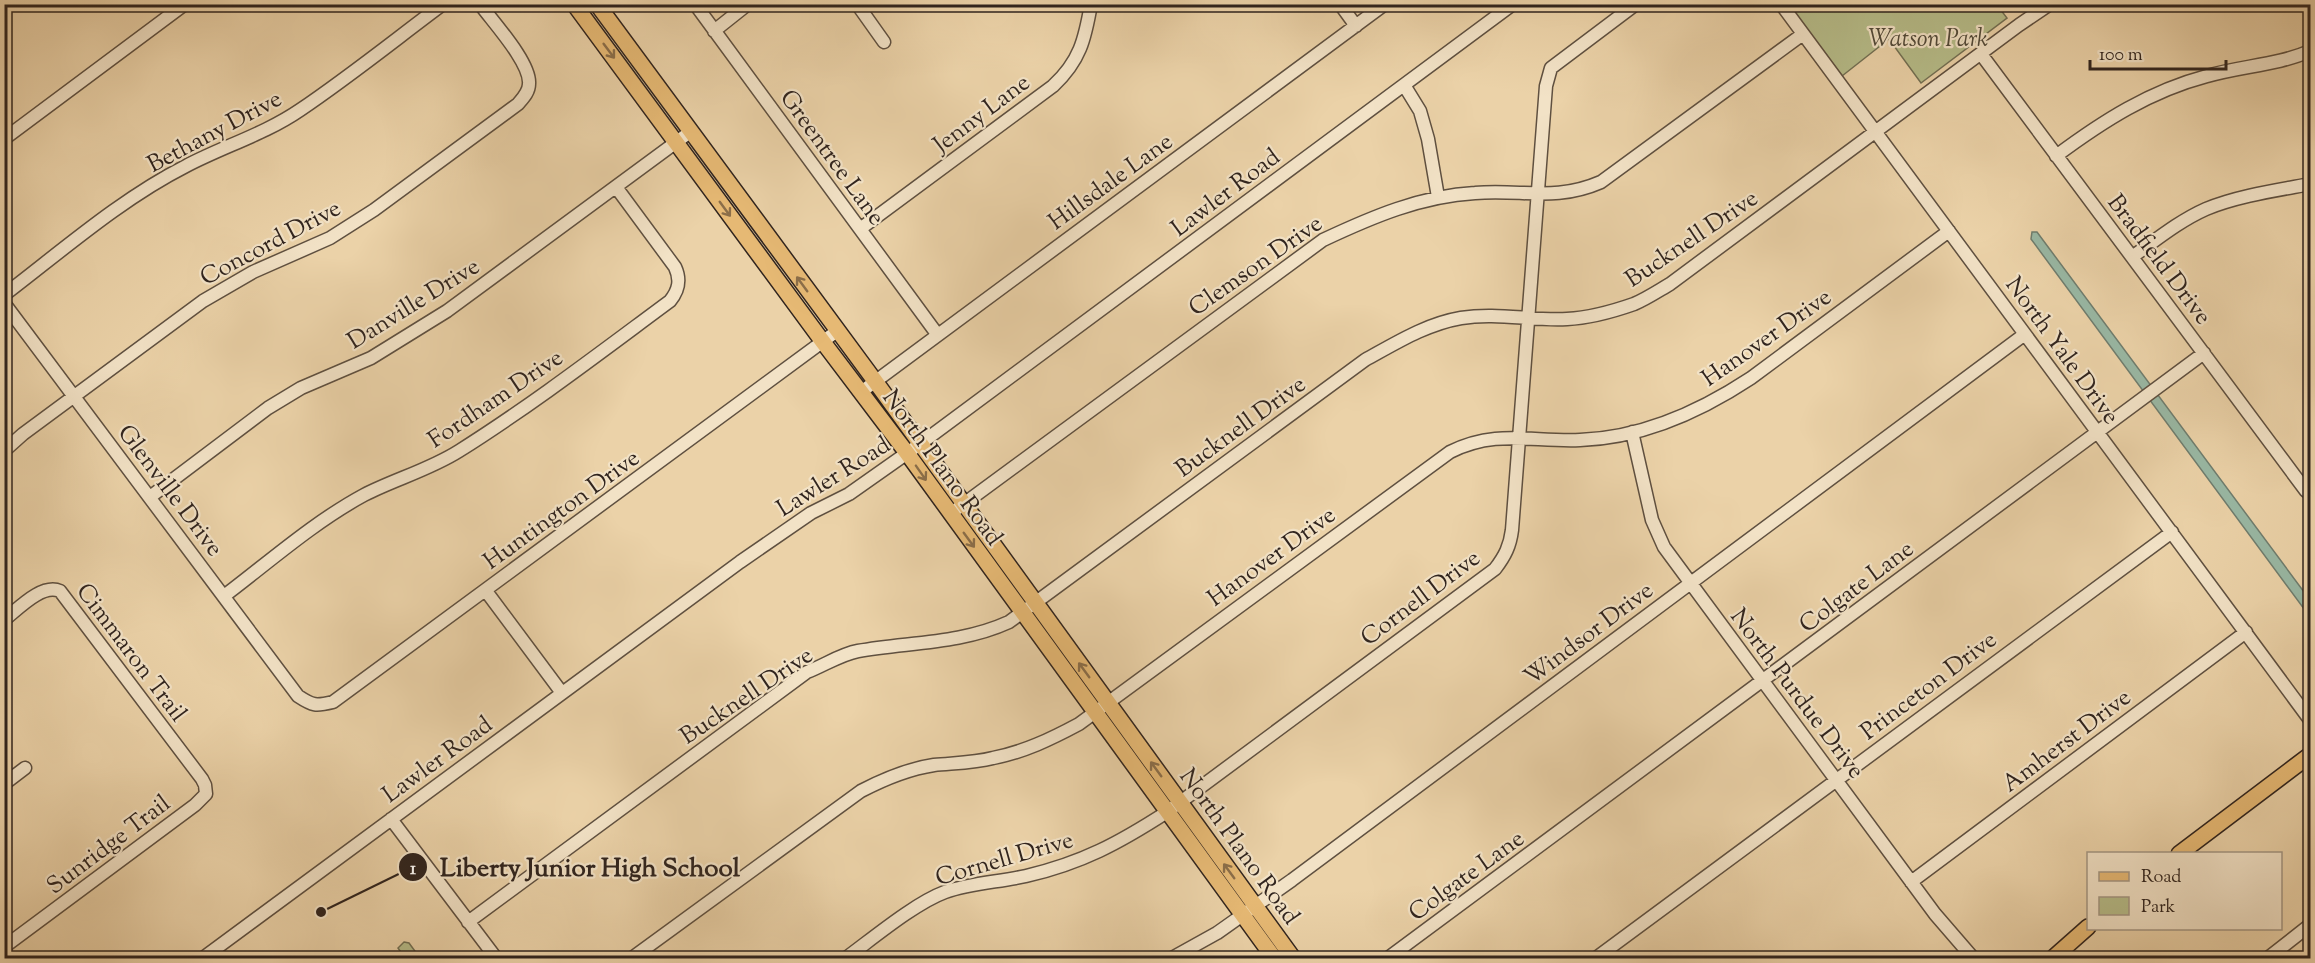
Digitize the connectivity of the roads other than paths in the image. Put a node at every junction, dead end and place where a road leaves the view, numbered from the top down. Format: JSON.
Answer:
{"nodes":[{"id":1,"x":185,"y":4,"type":"edge"},
{"id":2,"x":443,"y":4,"type":"edge"},
{"id":3,"x":480,"y":4,"type":"edge"},
{"id":4,"x":574,"y":4,"type":"edge"},
{"id":5,"x":597,"y":4,"type":"edge"},
{"id":6,"x":695,"y":4,"type":"edge"},
{"id":7,"x":748,"y":4,"type":"edge"},
{"id":8,"x":857,"y":4,"type":"edge"},
{"id":9,"x":1091,"y":4,"type":"edge"},
{"id":10,"x":1340,"y":4,"type":"edge"},
{"id":11,"x":1385,"y":4,"type":"edge"},
{"id":12,"x":1513,"y":4,"type":"edge"},
{"id":13,"x":1636,"y":4,"type":"edge"},
{"id":14,"x":1781,"y":4,"type":"edge"},
{"id":15,"x":2050,"y":4,"type":"edge"},
{"id":16,"x":1356,"y":26,"type":"junction"},
{"id":17,"x":714,"y":31,"type":"junction"},
{"id":18,"x":1803,"y":34,"type":"junction"},
{"id":19,"x":884,"y":42,"type":"dead end"},
{"id":20,"x":2310,"y":51,"type":"edge"},
{"id":21,"x":1981,"y":54,"type":"junction"},
{"id":22,"x":1404,"y":85,"type":"junction"},
{"id":23,"x":690,"y":132,"type":"junction"},
{"id":24,"x":1876,"y":133,"type":"junction"},
{"id":25,"x":4,"y":139,"type":"edge"},
{"id":26,"x":676,"y":142,"type":"junction"},
{"id":27,"x":2056,"y":156,"type":"junction"},
{"id":28,"x":2310,"y":183,"type":"edge"},
{"id":29,"x":616,"y":187,"type":"junction"},
{"id":30,"x":1538,"y":194,"type":"junction"},
{"id":31,"x":1438,"y":197,"type":"junction"},
{"id":32,"x":860,"y":229,"type":"junction"},
{"id":33,"x":1949,"y":231,"type":"junction"},
{"id":34,"x":2132,"y":257,"type":"junction"},
{"id":35,"x":4,"y":295,"type":"edge"},
{"id":36,"x":4,"y":303,"type":"edge"},
{"id":37,"x":1529,"y":317,"type":"junction"},
{"id":38,"x":837,"y":331,"type":"junction"},
{"id":39,"x":937,"y":334,"type":"junction"},
{"id":40,"x":2025,"y":334,"type":"junction"},
{"id":41,"x":822,"y":342,"type":"junction"},
{"id":42,"x":2204,"y":353,"type":"junction"},
{"id":43,"x":875,"y":381,"type":"junction"},
{"id":44,"x":861,"y":392,"type":"junction"},
{"id":45,"x":75,"y":396,"type":"junction"},
{"id":46,"x":1632,"y":432,"type":"junction"},
{"id":47,"x":2098,"y":433,"type":"junction"},
{"id":48,"x":1519,"y":437,"type":"junction"},
{"id":49,"x":920,"y":444,"type":"junction"},
{"id":50,"x":4,"y":451,"type":"edge"},
{"id":51,"x":907,"y":453,"type":"junction"},
{"id":52,"x":2306,"y":491,"type":"dead end"},
{"id":53,"x":150,"y":497,"type":"junction"},
{"id":54,"x":964,"y":503,"type":"junction"},
{"id":55,"x":950,"y":514,"type":"junction"},
{"id":56,"x":2172,"y":532,"type":"junction"},
{"id":57,"x":1690,"y":583,"type":"junction"},
{"id":58,"x":486,"y":591,"type":"junction"},
{"id":59,"x":224,"y":596,"type":"junction"},
{"id":60,"x":1036,"y":603,"type":"junction"},
{"id":61,"x":1021,"y":613,"type":"junction"},
{"id":62,"x":4,"y":620,"type":"edge"},
{"id":63,"x":2246,"y":632,"type":"junction"},
{"id":64,"x":1762,"y":682,"type":"junction"},
{"id":65,"x":562,"y":693,"type":"junction"},
{"id":66,"x":306,"y":701,"type":"joint"},
{"id":67,"x":1107,"y":702,"type":"junction"},
{"id":68,"x":1094,"y":713,"type":"junction"},
{"id":69,"x":2310,"y":720,"type":"edge"},
{"id":70,"x":2310,"y":754,"type":"edge"},
{"id":71,"x":25,"y":768,"type":"dead end"},
{"id":72,"x":1836,"y":780,"type":"junction"},
{"id":73,"x":4,"y":783,"type":"edge"},
{"id":74,"x":206,"y":794,"type":"joint"},
{"id":75,"x":1180,"y":802,"type":"junction"},
{"id":76,"x":1167,"y":812,"type":"junction"},
{"id":77,"x":391,"y":819,"type":"junction"},
{"id":78,"x":2182,"y":852,"type":"edge"},
{"id":79,"x":1911,"y":882,"type":"junction"},
{"id":80,"x":1249,"y":910,"type":"junction"},
{"id":81,"x":468,"y":922,"type":"junction"},
{"id":82,"x":2310,"y":925,"type":"edge"},
{"id":83,"x":2087,"y":928,"type":"edge"},
{"id":84,"x":4,"y":947,"type":"edge"},
{"id":85,"x":203,"y":958,"type":"edge"},
{"id":86,"x":496,"y":958,"type":"edge"},
{"id":87,"x":632,"y":958,"type":"edge"},
{"id":88,"x":846,"y":958,"type":"edge"},
{"id":89,"x":1172,"y":958,"type":"edge"},
{"id":90,"x":1274,"y":958,"type":"edge"},
{"id":91,"x":1293,"y":958,"type":"edge"},
{"id":92,"x":1388,"y":958,"type":"edge"},
{"id":93,"x":1596,"y":958,"type":"edge"},
{"id":94,"x":1973,"y":958,"type":"edge"},
{"id":95,"x":2053,"y":958,"type":"edge"},
{"id":96,"x":2268,"y":958,"type":"edge"}],
"edges":[{"from":1,"to":25,"type":"street"},
{"from":2,"to":35,"type":"street","name":"Bethany Drive"},
{"from":3,"to":45,"type":"street","name":"Concord Drive"},
{"from":4,"to":26,"type":"main road","name":"North Plano Road","one_way":true},
{"from":5,"to":23,"type":"main road","name":"North Plano Road"},
{"from":6,"to":17,"type":"street","name":"Greentree Lane"},
{"from":7,"to":17,"type":"street"},
{"from":8,"to":19,"type":"street"},
{"from":9,"to":32,"type":"street","name":"Jenny Lane"},
{"from":10,"to":16,"type":"street"},
{"from":11,"to":16,"type":"street","name":"Hillsdale Lane"},
{"from":12,"to":22,"type":"street","name":"Lawler Road"},
{"from":13,"to":30,"type":"street","name":"Cornell Drive"},
{"from":14,"to":18,"type":"street","name":"North Yale Drive"},
{"from":15,"to":21,"type":"street","name":"Bucknell Drive"},
{"from":16,"to":39,"type":"street","name":"Hillsdale Lane"},
{"from":17,"to":32,"type":"street","name":"Greentree Lane"},
{"from":18,"to":24,"type":"street","name":"North Yale Drive"},
{"from":18,"to":30,"type":"street","name":"Clemson Drive"},
{"from":20,"to":27,"type":"street"},
{"from":21,"to":24,"type":"street","name":"Bucknell Drive"},
{"from":21,"to":27,"type":"street","name":"Bradfield Drive"},
{"from":22,"to":31,"type":"street"},
{"from":22,"to":49,"type":"street","name":"Lawler Road"},
{"from":23,"to":26,"type":"street","name":"Danville Drive"},
{"from":38,"to":23,"type":"main road","name":"North Plano Road","one_way":true},
{"from":24,"to":33,"type":"street","name":"North Yale Drive"},
{"from":24,"to":37,"type":"street","name":"Bucknell Drive"},
{"from":26,"to":29,"type":"street","name":"Danville Drive"},
{"from":26,"to":41,"type":"main road","name":"North Plano Road","one_way":true},
{"from":27,"to":34,"type":"street","name":"Bradfield Drive"},
{"from":28,"to":34,"type":"street"},
{"from":29,"to":53,"type":"street","name":"Danville Drive"},
{"from":29,"to":59,"type":"street","name":"Fordham Drive"},
{"from":30,"to":31,"type":"street","name":"Clemson Drive"},
{"from":30,"to":37,"type":"street","name":"Cornell Drive"},
{"from":31,"to":54,"type":"street","name":"Clemson Drive"},
{"from":32,"to":39,"type":"street","name":"Greentree Lane"},
{"from":33,"to":40,"type":"street","name":"North Yale Drive"},
{"from":33,"to":46,"type":"street","name":"Hanover Drive"},
{"from":34,"to":42,"type":"street","name":"Bradfield Drive"},
{"from":36,"to":45,"type":"street","name":"Glenville Drive"},
{"from":37,"to":48,"type":"street","name":"Cornell Drive"},
{"from":37,"to":60,"type":"street","name":"Bucknell Drive"},
{"from":38,"to":41,"type":"street","name":"Huntington Drive"},
{"from":38,"to":43,"type":"main road","name":"North Plano Road"},
{"from":39,"to":43,"type":"street","name":"Hillsdale Lane"},
{"from":40,"to":47,"type":"street","name":"North Yale Drive"},
{"from":40,"to":57,"type":"street","name":"Windsor Drive"},
{"from":41,"to":44,"type":"main road","name":"North Plano Road"},
{"from":41,"to":58,"type":"street","name":"Huntington Drive"},
{"from":42,"to":47,"type":"street","name":"Colgate Lane"},
{"from":42,"to":52,"type":"street","name":"Bradfield Drive"},
{"from":43,"to":44,"type":"street","name":"Hillsdale Lane"},
{"from":43,"to":49,"type":"main road","name":"North Plano Road"},
{"from":44,"to":51,"type":"main road","name":"North Plano Road"},
{"from":45,"to":50,"type":"street","name":"Concord Drive"},
{"from":45,"to":53,"type":"street","name":"Glenville Drive"},
{"from":46,"to":48,"type":"street","name":"Hanover Drive"},
{"from":46,"to":57,"type":"street","name":"North Purdue Drive"},
{"from":47,"to":56,"type":"street","name":"North Yale Drive"},
{"from":47,"to":64,"type":"street","name":"Colgate Lane"},
{"from":48,"to":67,"type":"street","name":"Hanover Drive"},
{"from":48,"to":75,"type":"street","name":"Cornell Drive"},
{"from":49,"to":51,"type":"street","name":"Lawler Road"},
{"from":49,"to":54,"type":"main road","name":"North Plano Road"},
{"from":51,"to":55,"type":"main road","name":"North Plano Road","one_way":true},
{"from":51,"to":65,"type":"street","name":"Lawler Road"},
{"from":53,"to":59,"type":"street","name":"Glenville Drive"},
{"from":54,"to":55,"type":"street","name":"Clemson Drive"},
{"from":54,"to":60,"type":"main road","name":"North Plano Road"},
{"from":55,"to":61,"type":"main road","name":"North Plano Road","one_way":true},
{"from":56,"to":63,"type":"street","name":"North Yale Drive"},
{"from":56,"to":72,"type":"street","name":"Princeton Drive"},
{"from":57,"to":64,"type":"street","name":"North Purdue Drive"},
{"from":57,"to":80,"type":"street","name":"Windsor Drive"},
{"from":58,"to":65,"type":"street"},
{"from":58,"to":66,"type":"street","name":"Huntington Drive"},
{"from":59,"to":66,"type":"street","name":"Glenville Drive"},
{"from":60,"to":61,"type":"street","name":"Bucknell Drive"},
{"from":67,"to":60,"type":"main road","name":"North Plano Road","one_way":true},
{"from":61,"to":68,"type":"main road","name":"North Plano Road"},
{"from":61,"to":81,"type":"street","name":"Bucknell Drive"},
{"from":62,"to":74,"type":"street","name":"Cimmaron Trail"},
{"from":63,"to":69,"type":"street","name":"North Yale Drive"},
{"from":63,"to":79,"type":"street","name":"Amherst Drive"},
{"from":64,"to":72,"type":"street","name":"North Purdue Drive"},
{"from":64,"to":92,"type":"street","name":"Colgate Lane"},
{"from":65,"to":77,"type":"street","name":"Lawler Road"},
{"from":67,"to":68,"type":"street","name":"Hanover Drive"},
{"from":75,"to":67,"type":"main road","name":"North Plano Road","one_way":true},
{"from":68,"to":76,"type":"main road","name":"North Plano Road"},
{"from":68,"to":87,"type":"street","name":"Hanover Drive"},
{"from":70,"to":78,"type":"main road"},
{"from":71,"to":73,"type":"street"},
{"from":72,"to":79,"type":"street","name":"North Purdue Drive"},
{"from":72,"to":93,"type":"street","name":"Princeton Drive"},
{"from":74,"to":84,"type":"street","name":"Sunridge Trail"},
{"from":75,"to":76,"type":"street","name":"Cornell Drive"},
{"from":80,"to":75,"type":"main road","name":"North Plano Road","one_way":true},
{"from":76,"to":80,"type":"main road","name":"North Plano Road"},
{"from":76,"to":88,"type":"street","name":"Cornell Drive"},
{"from":77,"to":81,"type":"street"},
{"from":77,"to":85,"type":"street","name":"Lawler Road"},
{"from":79,"to":94,"type":"street","name":"North Purdue Drive"},
{"from":80,"to":89,"type":"street","name":"Windsor Drive"},
{"from":80,"to":90,"type":"main road","name":"North Plano Road"},
{"from":80,"to":91,"type":"main road","name":"North Plano Road"},
{"from":81,"to":86,"type":"street"},
{"from":82,"to":96,"type":"street"},
{"from":83,"to":95,"type":"main road"}]}
